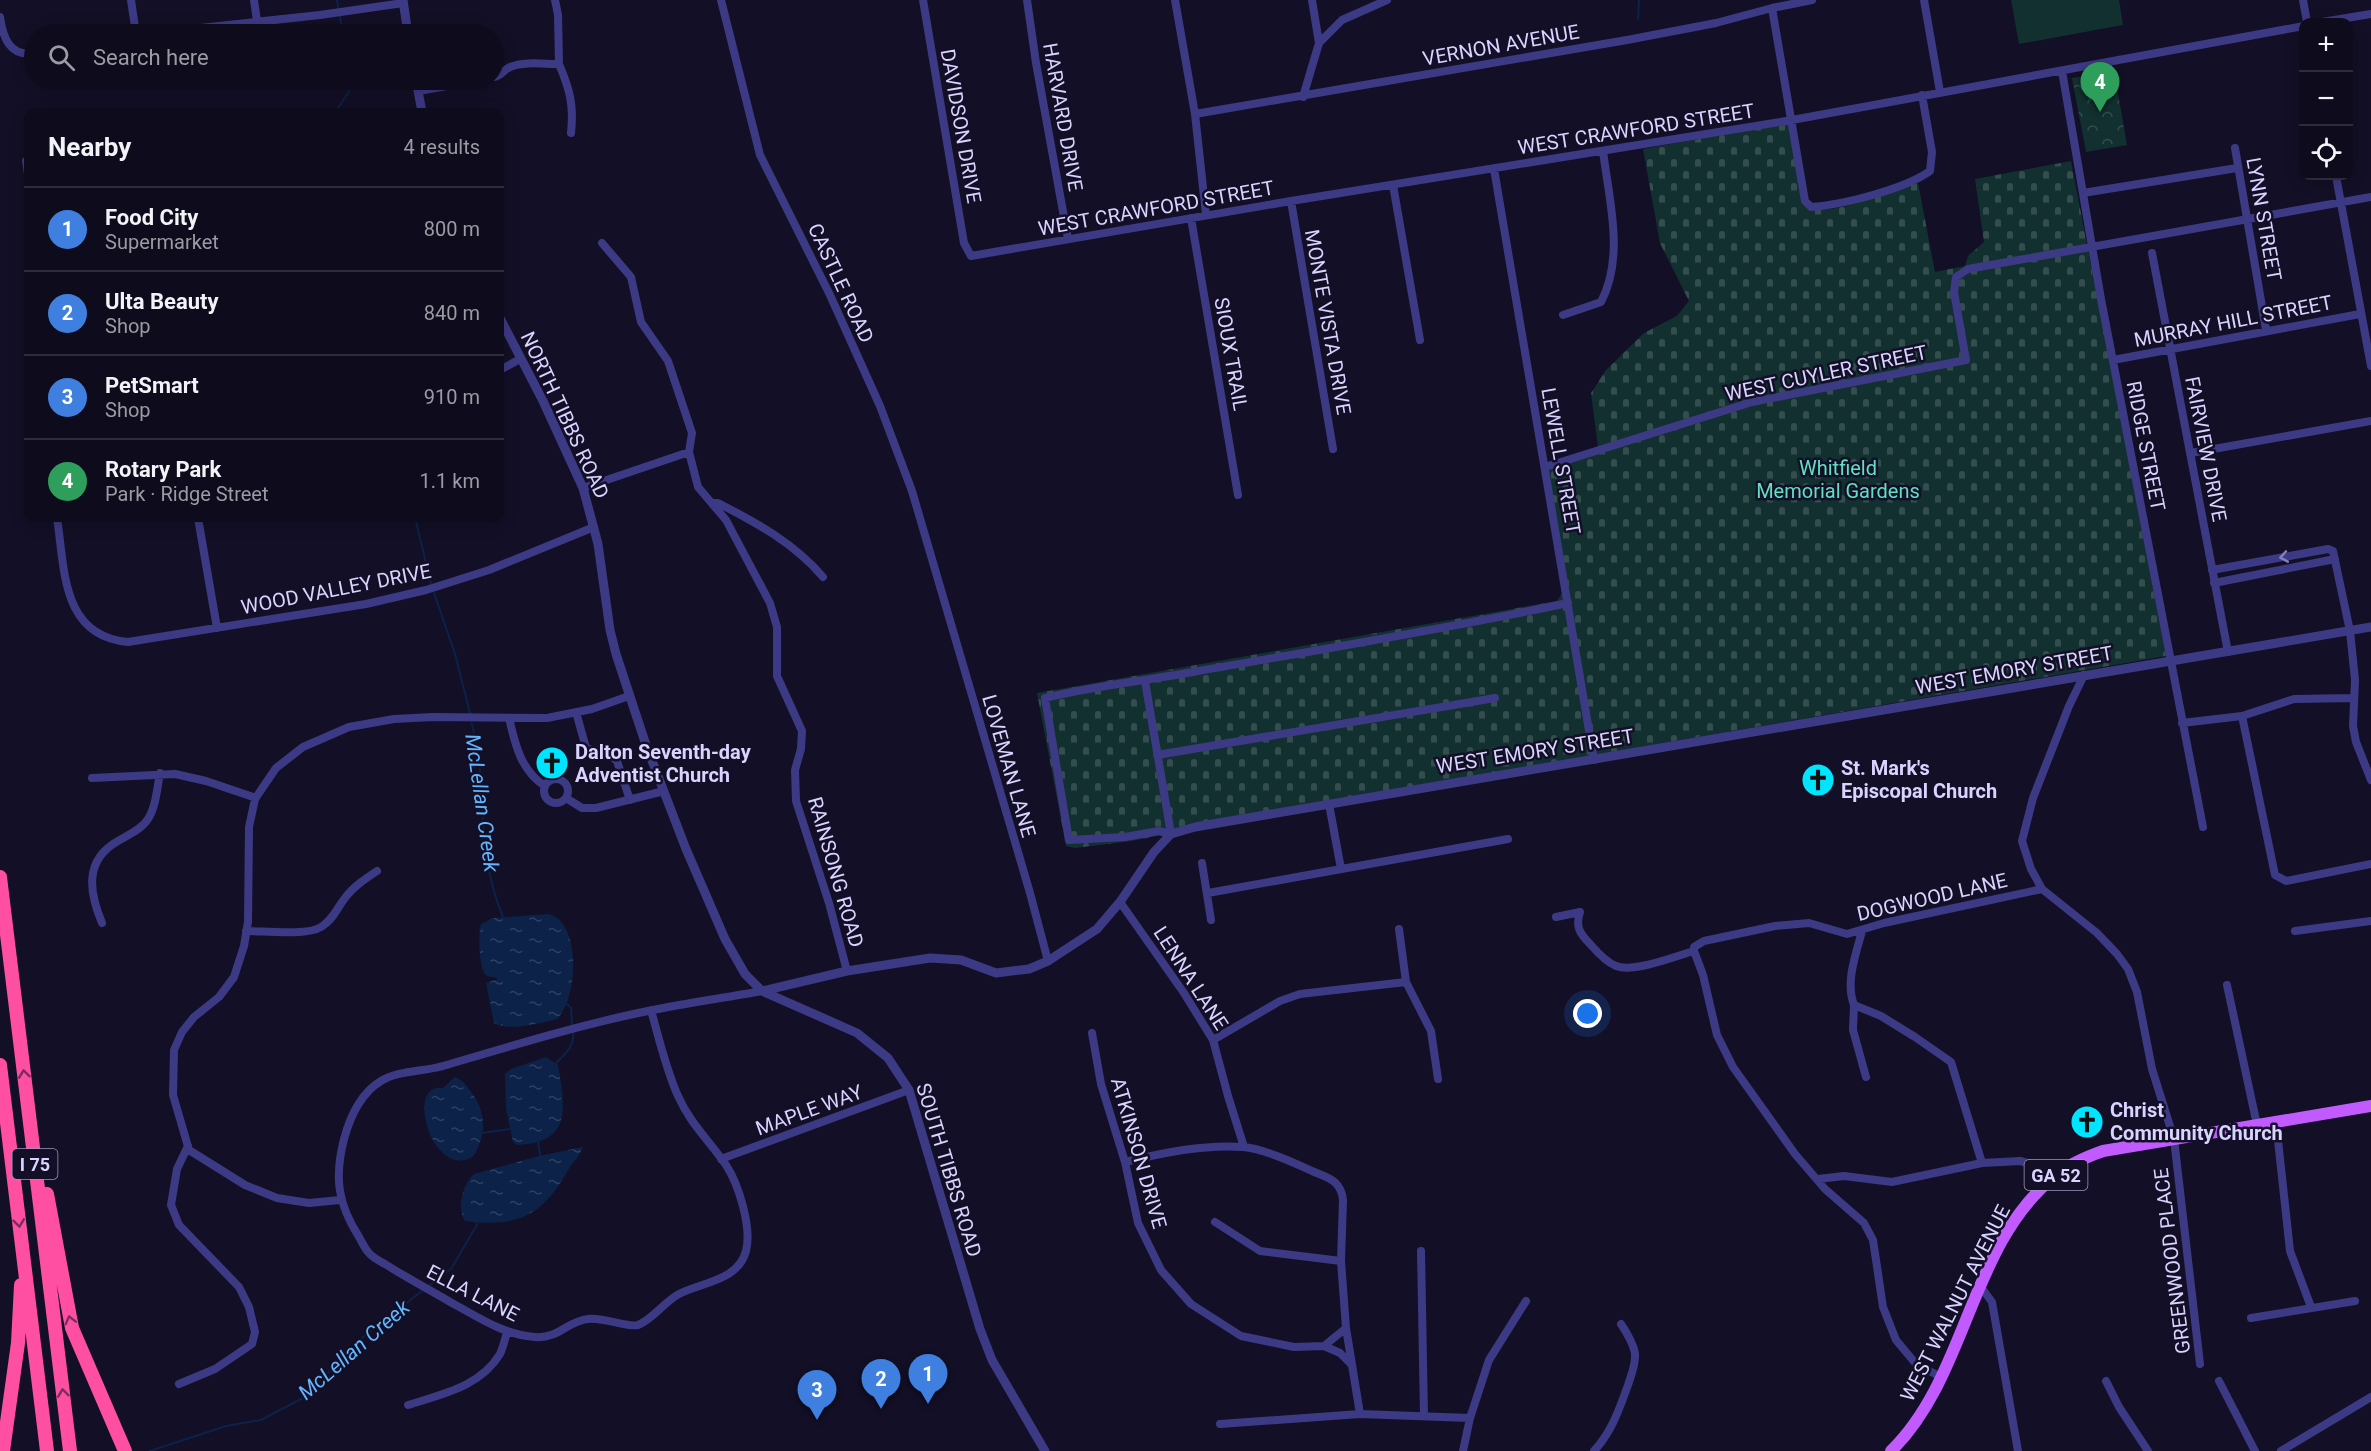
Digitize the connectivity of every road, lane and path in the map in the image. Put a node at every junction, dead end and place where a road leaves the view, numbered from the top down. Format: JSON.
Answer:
{"nodes":[{"id":1,"x":131,"y":0,"type":"edge"},
{"id":2,"x":254,"y":0,"type":"edge"},
{"id":3,"x":555,"y":0,"type":"edge"},
{"id":4,"x":721,"y":0,"type":"edge"},
{"id":5,"x":923,"y":0,"type":"edge"},
{"id":6,"x":1027,"y":0,"type":"edge"},
{"id":7,"x":1175,"y":0,"type":"edge"},
{"id":8,"x":1312,"y":0,"type":"edge"},
{"id":9,"x":1387,"y":0,"type":"edge"},
{"id":10,"x":1812,"y":0,"type":"edge"},
{"id":11,"x":1924,"y":0,"type":"edge"},
{"id":12,"x":2303,"y":0,"type":"edge"},
{"id":13,"x":403,"y":2,"type":"edge"},
{"id":14,"x":1772,"y":8,"type":"junction"},
{"id":15,"x":2371,"y":14,"type":"edge"},
{"id":16,"x":0,"y":17,"type":"edge"},
{"id":17,"x":2304,"y":18,"type":"edge"},
{"id":18,"x":2346,"y":18,"type":"edge"},
{"id":19,"x":257,"y":21,"type":"junction"},
{"id":20,"x":135,"y":24,"type":"edge"},
{"id":21,"x":231,"y":24,"type":"edge"},
{"id":22,"x":406,"y":24,"type":"edge"},
{"id":23,"x":2299,"y":25,"type":"edge"},
{"id":24,"x":1319,"y":43,"type":"junction"},
{"id":25,"x":24,"y":53,"type":"edge"},
{"id":26,"x":559,"y":64,"type":"junction"},
{"id":27,"x":2062,"y":71,"type":"junction"},
{"id":28,"x":504,"y":72,"type":"edge"},
{"id":29,"x":424,"y":90,"type":"edge"},
{"id":30,"x":418,"y":91,"type":"joint"},
{"id":31,"x":1940,"y":92,"type":"junction"},
{"id":32,"x":1922,"y":95,"type":"junction"},
{"id":33,"x":1303,"y":97,"type":"junction"},
{"id":34,"x":421,"y":108,"type":"edge"},
{"id":35,"x":1195,"y":114,"type":"junction"},
{"id":36,"x":1792,"y":120,"type":"junction"},
{"id":37,"x":571,"y":134,"type":"dead end"},
{"id":38,"x":2235,"y":148,"type":"dead end"},
{"id":39,"x":1603,"y":151,"type":"junction"},
{"id":40,"x":2237,"y":168,"type":"junction"},
{"id":41,"x":1494,"y":169,"type":"junction"},
{"id":42,"x":2337,"y":180,"type":"edge"},
{"id":43,"x":1393,"y":185,"type":"junction"},
{"id":44,"x":2083,"y":194,"type":"junction"},
{"id":45,"x":2371,"y":197,"type":"edge"},
{"id":46,"x":1291,"y":201,"type":"junction"},
{"id":47,"x":2341,"y":202,"type":"junction"},
{"id":48,"x":1206,"y":215,"type":"junction"},
{"id":49,"x":1191,"y":218,"type":"junction"},
{"id":50,"x":2247,"y":219,"type":"junction"},
{"id":51,"x":1068,"y":239,"type":"junction"},
{"id":52,"x":602,"y":243,"type":"dead end"},
{"id":53,"x":2092,"y":246,"type":"junction"},
{"id":54,"x":2152,"y":253,"type":"dead end"},
{"id":55,"x":971,"y":256,"type":"joint"},
{"id":56,"x":2360,"y":314,"type":"junction"},
{"id":57,"x":1563,"y":315,"type":"dead end"},
{"id":58,"x":504,"y":326,"type":"edge"},
{"id":59,"x":2266,"y":330,"type":"junction"},
{"id":60,"x":1420,"y":340,"type":"dead end"},
{"id":61,"x":2170,"y":349,"type":"junction"},
{"id":62,"x":520,"y":359,"type":"junction"},
{"id":63,"x":2113,"y":360,"type":"junction"},
{"id":64,"x":2371,"y":366,"type":"edge"},
{"id":65,"x":504,"y":368,"type":"edge"},
{"id":66,"x":2371,"y":421,"type":"edge"},
{"id":67,"x":1333,"y":449,"type":"dead end"},
{"id":68,"x":689,"y":452,"type":"junction"},
{"id":69,"x":2191,"y":453,"type":"junction"},
{"id":70,"x":1545,"y":467,"type":"junction"},
{"id":71,"x":583,"y":488,"type":"junction"},
{"id":72,"x":1238,"y":495,"type":"dead end"},
{"id":73,"x":713,"y":503,"type":"junction"},
{"id":74,"x":58,"y":522,"type":"edge"},
{"id":75,"x":199,"y":522,"type":"edge"},
{"id":76,"x":594,"y":527,"type":"junction"},
{"id":77,"x":2335,"y":559,"type":"junction"},
{"id":78,"x":2212,"y":570,"type":"junction"},
{"id":79,"x":823,"y":577,"type":"dead end"},
{"id":80,"x":938,"y":580,"type":"joint"},
{"id":81,"x":2214,"y":583,"type":"junction"},
{"id":82,"x":1568,"y":603,"type":"junction"},
{"id":83,"x":2371,"y":627,"type":"edge"},
{"id":84,"x":217,"y":628,"type":"junction"},
{"id":85,"x":2350,"y":631,"type":"junction"},
{"id":86,"x":2228,"y":651,"type":"junction"},
{"id":87,"x":2171,"y":661,"type":"junction"},
{"id":88,"x":2084,"y":675,"type":"junction"},
{"id":89,"x":1145,"y":681,"type":"junction"},
{"id":90,"x":629,"y":696,"type":"junction"},
{"id":91,"x":1495,"y":698,"type":"dead end"},
{"id":92,"x":2354,"y":698,"type":"junction"},
{"id":93,"x":576,"y":712,"type":"junction"},
{"id":94,"x":2242,"y":716,"type":"junction"},
{"id":95,"x":509,"y":718,"type":"junction"},
{"id":96,"x":2182,"y":723,"type":"junction"},
{"id":97,"x":1156,"y":756,"type":"junction"},
{"id":98,"x":1594,"y":760,"type":"junction"},
{"id":99,"x":160,"y":774,"type":"junction"},
{"id":100,"x":92,"y":778,"type":"dead end"},
{"id":101,"x":2371,"y":780,"type":"edge"},
{"id":102,"x":545,"y":786,"type":"junction"},
{"id":103,"x":664,"y":791,"type":"junction"},
{"id":104,"x":256,"y":798,"type":"junction"},
{"id":105,"x":566,"y":798,"type":"junction"},
{"id":106,"x":630,"y":800,"type":"junction"},
{"id":107,"x":1329,"y":804,"type":"junction"},
{"id":108,"x":2203,"y":827,"type":"dead end"},
{"id":109,"x":1171,"y":834,"type":"junction"},
{"id":110,"x":1508,"y":839,"type":"dead end"},
{"id":111,"x":1202,"y":863,"type":"dead end"},
{"id":112,"x":2371,"y":864,"type":"edge"},
{"id":113,"x":1341,"y":869,"type":"junction"},
{"id":114,"x":377,"y":871,"type":"dead end"},
{"id":115,"x":0,"y":876,"type":"edge"},
{"id":116,"x":2042,"y":888,"type":"junction"},
{"id":117,"x":1208,"y":893,"type":"junction"},
{"id":118,"x":1120,"y":902,"type":"junction"},
{"id":119,"x":1556,"y":916,"type":"dead end"},
{"id":120,"x":1211,"y":920,"type":"dead end"},
{"id":121,"x":2371,"y":921,"type":"edge"},
{"id":122,"x":102,"y":923,"type":"dead end"},
{"id":123,"x":1399,"y":929,"type":"dead end"},
{"id":124,"x":246,"y":931,"type":"junction"},
{"id":125,"x":1862,"y":931,"type":"junction"},
{"id":126,"x":2295,"y":931,"type":"dead end"},
{"id":127,"x":1695,"y":951,"type":"junction"},
{"id":128,"x":1048,"y":961,"type":"junction"},
{"id":129,"x":847,"y":971,"type":"junction"},
{"id":130,"x":1406,"y":982,"type":"junction"},
{"id":131,"x":2227,"y":985,"type":"dead end"},
{"id":132,"x":762,"y":991,"type":"junction"},
{"id":133,"x":1854,"y":1005,"type":"junction"},
{"id":134,"x":651,"y":1010,"type":"junction"},
{"id":135,"x":1092,"y":1033,"type":"dead end"},
{"id":136,"x":1214,"y":1040,"type":"junction"},
{"id":137,"x":0,"y":1065,"type":"edge"},
{"id":138,"x":1866,"y":1077,"type":"dead end"},
{"id":139,"x":1438,"y":1078,"type":"dead end"},
{"id":140,"x":909,"y":1090,"type":"junction"},
{"id":141,"x":27,"y":1105,"type":"junction"},
{"id":142,"x":2371,"y":1106,"type":"edge"},
{"id":143,"x":2276,"y":1122,"type":"junction"},
{"id":144,"x":2257,"y":1125,"type":"junction"},
{"id":145,"x":2174,"y":1139,"type":"junction"},
{"id":146,"x":188,"y":1146,"type":"junction"},
{"id":147,"x":1244,"y":1147,"type":"junction"},
{"id":148,"x":721,"y":1160,"type":"junction"},
{"id":149,"x":1125,"y":1162,"type":"junction"},
{"id":150,"x":1982,"y":1163,"type":"junction"},
{"id":151,"x":2055,"y":1176,"type":"junction"},
{"id":152,"x":1818,"y":1179,"type":"junction"},
{"id":153,"x":340,"y":1200,"type":"junction"},
{"id":154,"x":1215,"y":1222,"type":"dead end"},
{"id":155,"x":1420,"y":1251,"type":"dead end"},
{"id":156,"x":24,"y":1262,"type":"junction"},
{"id":157,"x":1341,"y":1262,"type":"junction"},
{"id":158,"x":1981,"y":1287,"type":"junction"},
{"id":159,"x":1526,"y":1301,"type":"dead end"},
{"id":160,"x":2355,"y":1301,"type":"dead end"},
{"id":161,"x":2312,"y":1308,"type":"junction"},
{"id":162,"x":2251,"y":1318,"type":"dead end"},
{"id":163,"x":1621,"y":1324,"type":"dead end"},
{"id":164,"x":1346,"y":1328,"type":"junction"},
{"id":165,"x":507,"y":1332,"type":"junction"},
{"id":166,"x":1324,"y":1346,"type":"junction"},
{"id":167,"x":2200,"y":1364,"type":"dead end"},
{"id":168,"x":1352,"y":1365,"type":"junction"},
{"id":169,"x":1941,"y":1377,"type":"junction"},
{"id":170,"x":2106,"y":1380,"type":"dead end"},
{"id":171,"x":2219,"y":1381,"type":"dead end"},
{"id":172,"x":179,"y":1384,"type":"dead end"},
{"id":173,"x":2371,"y":1397,"type":"edge"},
{"id":174,"x":408,"y":1405,"type":"dead end"},
{"id":175,"x":1360,"y":1414,"type":"junction"},
{"id":176,"x":1424,"y":1416,"type":"junction"},
{"id":177,"x":1470,"y":1418,"type":"junction"},
{"id":178,"x":1220,"y":1424,"type":"dead end"},
{"id":179,"x":3,"y":1451,"type":"edge"},
{"id":180,"x":47,"y":1451,"type":"edge"},
{"id":181,"x":70,"y":1451,"type":"edge"},
{"id":182,"x":125,"y":1451,"type":"edge"},
{"id":183,"x":1045,"y":1451,"type":"edge"},
{"id":184,"x":1463,"y":1451,"type":"edge"},
{"id":185,"x":1594,"y":1451,"type":"edge"},
{"id":186,"x":1891,"y":1451,"type":"edge"},
{"id":187,"x":2018,"y":1451,"type":"edge"},
{"id":188,"x":2148,"y":1451,"type":"edge"},
{"id":189,"x":2255,"y":1451,"type":"edge"},
{"id":190,"x":2281,"y":1451,"type":"edge"}],
"edges":[{"from":1,"to":20,"type":"street"},
{"from":2,"to":19,"type":"street"},
{"from":3,"to":26,"type":"street"},
{"from":4,"to":80,"type":"street","name":"CASTLE ROAD"},
{"from":5,"to":55,"type":"street","name":"DAVIDSON DRIVE"},
{"from":6,"to":51,"type":"street","name":"HARVARD DRIVE"},
{"from":7,"to":35,"type":"street"},
{"from":8,"to":24,"type":"street"},
{"from":9,"to":24,"type":"street"},
{"from":10,"to":14,"type":"street","name":"VERNON AVENUE"},
{"from":11,"to":31,"type":"street"},
{"from":12,"to":17,"type":"street"},
{"from":13,"to":19,"type":"street"},
{"from":13,"to":22,"type":"street"},
{"from":14,"to":33,"type":"street","name":"VERNON AVENUE"},
{"from":14,"to":36,"type":"street"},
{"from":15,"to":18,"type":"street"},
{"from":16,"to":25,"type":"street"},
{"from":19,"to":21,"type":"street"},
{"from":23,"to":27,"type":"street","name":"WEST CRAWFORD STREET"},
{"from":24,"to":33,"type":"street"},
{"from":26,"to":28,"type":"street"},
{"from":26,"to":37,"type":"street"},
{"from":27,"to":31,"type":"street","name":"WEST CRAWFORD STREET"},
{"from":27,"to":44,"type":"street","name":"RIDGE STREET"},
{"from":29,"to":30,"type":"street"},
{"from":30,"to":34,"type":"street"},
{"from":31,"to":32,"type":"street","name":"WEST CRAWFORD STREET"},
{"from":32,"to":36,"type":"street","name":"WEST CRAWFORD STREET"},
{"from":32,"to":36,"type":"street"},
{"from":33,"to":35,"type":"street","name":"VERNON AVENUE"},
{"from":35,"to":48,"type":"street"},
{"from":36,"to":39,"type":"street","name":"WEST CRAWFORD STREET"},
{"from":38,"to":40,"type":"street","name":"LYNN STREET"},
{"from":39,"to":41,"type":"street","name":"WEST CRAWFORD STREET"},
{"from":39,"to":57,"type":"street"},
{"from":40,"to":44,"type":"street"},
{"from":40,"to":50,"type":"street","name":"LYNN STREET"},
{"from":41,"to":43,"type":"street","name":"WEST CRAWFORD STREET"},
{"from":41,"to":70,"type":"street","name":"LEWELL STREET"},
{"from":42,"to":47,"type":"street"},
{"from":43,"to":46,"type":"street","name":"WEST CRAWFORD STREET"},
{"from":43,"to":60,"type":"street"},
{"from":44,"to":53,"type":"street","name":"RIDGE STREET"},
{"from":45,"to":47,"type":"street"},
{"from":46,"to":48,"type":"street","name":"WEST CRAWFORD STREET"},
{"from":46,"to":67,"type":"street","name":"MONTE VISTA DRIVE"},
{"from":47,"to":50,"type":"street"},
{"from":47,"to":56,"type":"street"},
{"from":48,"to":49,"type":"street","name":"WEST CRAWFORD STREET"},
{"from":49,"to":51,"type":"street","name":"WEST CRAWFORD STREET"},
{"from":49,"to":72,"type":"street","name":"SIOUX TRAIL"},
{"from":50,"to":53,"type":"street"},
{"from":50,"to":59,"type":"street","name":"LYNN STREET"},
{"from":51,"to":55,"type":"street","name":"WEST CRAWFORD STREET"},
{"from":52,"to":68,"type":"street","name":"RAINSONG ROAD"},
{"from":53,"to":63,"type":"street","name":"RIDGE STREET"},
{"from":53,"to":70,"type":"street","name":"WEST CUYLER STREET"},
{"from":54,"to":61,"type":"street","name":"FAIRVIEW DRIVE"},
{"from":56,"to":59,"type":"street","name":"MURRAY HILL STREET"},
{"from":56,"to":64,"type":"street"},
{"from":58,"to":62,"type":"street","name":"NORTH TIBBS ROAD"},
{"from":59,"to":61,"type":"street","name":"MURRAY HILL STREET"},
{"from":61,"to":63,"type":"street","name":"MURRAY HILL STREET"},
{"from":61,"to":69,"type":"street","name":"FAIRVIEW DRIVE"},
{"from":62,"to":65,"type":"street"},
{"from":62,"to":71,"type":"street","name":"NORTH TIBBS ROAD"},
{"from":63,"to":87,"type":"street","name":"RIDGE STREET"},
{"from":66,"to":69,"type":"street"},
{"from":68,"to":71,"type":"street"},
{"from":68,"to":73,"type":"street","name":"RAINSONG ROAD"},
{"from":69,"to":78,"type":"street","name":"FAIRVIEW DRIVE"},
{"from":70,"to":82,"type":"street","name":"LEWELL STREET"},
{"from":71,"to":76,"type":"street","name":"NORTH TIBBS ROAD"},
{"from":73,"to":79,"type":"street"},
{"from":73,"to":129,"type":"street","name":"RAINSONG ROAD"},
{"from":74,"to":84,"type":"street","name":"WOOD VALLEY DRIVE"},
{"from":75,"to":84,"type":"street","name":"WOOD VALLEY DRIVE"},
{"from":76,"to":84,"type":"street","name":"WOOD VALLEY DRIVE"},
{"from":76,"to":90,"type":"street","name":"SOUTH TIBBS ROAD"},
{"from":77,"to":78,"type":"street","one_way":true},
{"from":77,"to":81,"type":"street"},
{"from":77,"to":85,"type":"street"},
{"from":78,"to":81,"type":"street","name":"FAIRVIEW DRIVE"},
{"from":80,"to":128,"type":"street","name":"LOVEMAN LANE"},
{"from":81,"to":86,"type":"street","name":"FAIRVIEW DRIVE"},
{"from":82,"to":89,"type":"street"},
{"from":82,"to":98,"type":"street","name":"LEWELL STREET"},
{"from":83,"to":85,"type":"street","name":"WEST EMORY STREET"},
{"from":85,"to":86,"type":"street","name":"WEST EMORY STREET"},
{"from":85,"to":92,"type":"street"},
{"from":86,"to":87,"type":"street","name":"WEST EMORY STREET"},
{"from":87,"to":88,"type":"street","name":"WEST EMORY STREET"},
{"from":87,"to":96,"type":"street","name":"RIDGE STREET"},
{"from":88,"to":98,"type":"street","name":"WEST EMORY STREET"},
{"from":88,"to":116,"type":"street","name":"GREENWOOD PLACE"},
{"from":89,"to":97,"type":"street"},
{"from":89,"to":109,"type":"street"},
{"from":90,"to":93,"type":"street"},
{"from":90,"to":103,"type":"street","name":"SOUTH TIBBS ROAD"},
{"from":91,"to":97,"type":"street"},
{"from":92,"to":94,"type":"street"},
{"from":92,"to":101,"type":"street"},
{"from":93,"to":95,"type":"street"},
{"from":93,"to":106,"type":"street"},
{"from":94,"to":96,"type":"street"},
{"from":94,"to":112,"type":"street"},
{"from":95,"to":102,"type":"street"},
{"from":95,"to":104,"type":"street"},
{"from":96,"to":108,"type":"street","name":"RIDGE STREET"},
{"from":97,"to":109,"type":"street"},
{"from":98,"to":107,"type":"street","name":"WEST EMORY STREET"},
{"from":99,"to":100,"type":"street"},
{"from":99,"to":104,"type":"street"},
{"from":99,"to":122,"type":"street"},
{"from":102,"to":105,"type":"street"},
{"from":102,"to":105,"type":"street"},
{"from":103,"to":106,"type":"street"},
{"from":103,"to":132,"type":"street","name":"SOUTH TIBBS ROAD"},
{"from":104,"to":124,"type":"street"},
{"from":105,"to":106,"type":"street"},
{"from":107,"to":109,"type":"street","name":"WEST EMORY STREET"},
{"from":107,"to":113,"type":"street"},
{"from":109,"to":118,"type":"street"},
{"from":110,"to":113,"type":"street"},
{"from":111,"to":117,"type":"street"},
{"from":113,"to":117,"type":"street"},
{"from":114,"to":124,"type":"street"},
{"from":141,"to":115,"type":"highway","number":"I 75","one_way":true},
{"from":116,"to":125,"type":"street","name":"DOGWOOD LANE"},
{"from":116,"to":145,"type":"street","name":"GREENWOOD PLACE"},
{"from":117,"to":120,"type":"street"},
{"from":118,"to":128,"type":"street"},
{"from":118,"to":136,"type":"street","name":"LENNA LANE"},
{"from":119,"to":127,"type":"street","name":"DOGWOOD LANE"},
{"from":121,"to":126,"type":"street"},
{"from":123,"to":130,"type":"street"},
{"from":124,"to":146,"type":"street"},
{"from":125,"to":127,"type":"street","name":"DOGWOOD LANE"},
{"from":125,"to":133,"type":"street"},
{"from":127,"to":152,"type":"street"},
{"from":128,"to":129,"type":"street"},
{"from":129,"to":132,"type":"street"},
{"from":130,"to":136,"type":"street"},
{"from":130,"to":139,"type":"street"},
{"from":131,"to":144,"type":"street"},
{"from":132,"to":134,"type":"street","name":"ELLA LANE"},
{"from":132,"to":140,"type":"street","name":"SOUTH TIBBS ROAD"},
{"from":133,"to":138,"type":"street"},
{"from":133,"to":150,"type":"street"},
{"from":134,"to":148,"type":"street","name":"ELLA LANE"},
{"from":134,"to":153,"type":"street","name":"ELLA LANE"},
{"from":135,"to":149,"type":"street","name":"ATKINSON DRIVE"},
{"from":136,"to":147,"type":"street","name":"LENNA LANE"},
{"from":137,"to":156,"type":"highway","number":"I 75","one_way":true},
{"from":140,"to":148,"type":"street","name":"MAPLE WAY"},
{"from":140,"to":183,"type":"street","name":"SOUTH TIBBS ROAD"},
{"from":181,"to":141,"type":"highway","number":"I 75","one_way":true},
{"from":182,"to":141,"type":"highway","one_way":true},
{"from":142,"to":143,"type":"main road","name":"WEST WALNUT AVENUE","number":"GA 52"},
{"from":143,"to":144,"type":"main road","name":"WEST WALNUT AVENUE","number":"GA 52"},
{"from":143,"to":161,"type":"street"},
{"from":144,"to":145,"type":"main road","name":"WEST WALNUT AVENUE","number":"GA 52"},
{"from":145,"to":151,"type":"main road","name":"WEST WALNUT AVENUE","number":"GA 52"},
{"from":145,"to":167,"type":"street","name":"GREENWOOD PLACE"},
{"from":146,"to":153,"type":"street"},
{"from":146,"to":172,"type":"street"},
{"from":147,"to":149,"type":"street"},
{"from":147,"to":157,"type":"street"},
{"from":148,"to":165,"type":"street","name":"ELLA LANE"},
{"from":149,"to":166,"type":"street","name":"ATKINSON DRIVE"},
{"from":150,"to":151,"type":"street"},
{"from":150,"to":152,"type":"street"},
{"from":151,"to":158,"type":"main road","name":"WEST WALNUT AVENUE","number":"GA 52"},
{"from":152,"to":169,"type":"street"},
{"from":153,"to":165,"type":"street","name":"ELLA LANE"},
{"from":154,"to":157,"type":"street"},
{"from":155,"to":176,"type":"street"},
{"from":156,"to":179,"type":"highway"},
{"from":156,"to":180,"type":"highway","number":"I 75"},
{"from":157,"to":164,"type":"street"},
{"from":158,"to":169,"type":"main road","name":"WEST WALNUT AVENUE","number":"GA 52"},
{"from":158,"to":187,"type":"street"},
{"from":159,"to":177,"type":"street"},
{"from":160,"to":161,"type":"street"},
{"from":161,"to":162,"type":"street"},
{"from":163,"to":185,"type":"street"},
{"from":164,"to":166,"type":"street"},
{"from":164,"to":168,"type":"street"},
{"from":165,"to":174,"type":"street"},
{"from":166,"to":168,"type":"street"},
{"from":168,"to":175,"type":"street"},
{"from":169,"to":186,"type":"main road","name":"WEST WALNUT AVENUE","number":"GA 52"},
{"from":170,"to":188,"type":"street"},
{"from":171,"to":189,"type":"street"},
{"from":173,"to":190,"type":"street"},
{"from":175,"to":176,"type":"street"},
{"from":175,"to":178,"type":"street"},
{"from":176,"to":177,"type":"street"},
{"from":177,"to":184,"type":"street"}]}
